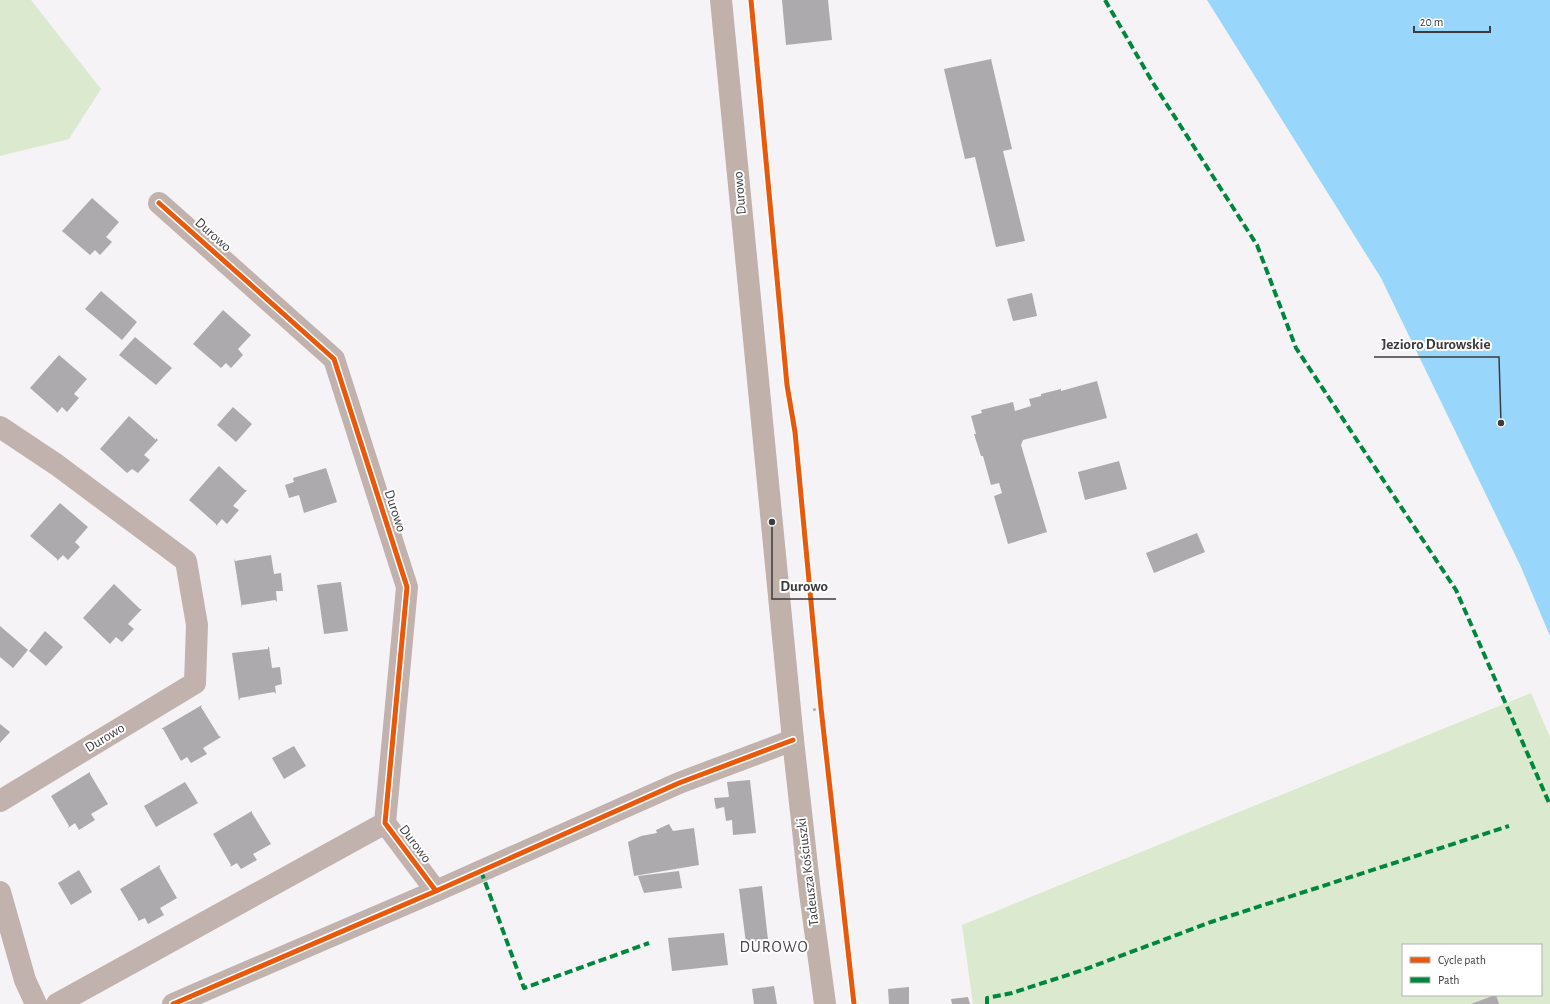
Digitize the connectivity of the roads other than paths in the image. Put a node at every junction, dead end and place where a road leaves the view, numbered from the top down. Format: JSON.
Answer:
{"nodes":[{"id":1,"x":722,"y":0,"type":"edge"},
{"id":2,"x":158,"y":203,"type":"dead end"},
{"id":3,"x":0,"y":427,"type":"edge"},
{"id":4,"x":793,"y":740,"type":"junction"},
{"id":5,"x":0,"y":801,"type":"edge"},
{"id":6,"x":384,"y":823,"type":"junction"},
{"id":7,"x":0,"y":892,"type":"edge"},
{"id":8,"x":436,"y":892,"type":"junction"},
{"id":9,"x":36,"y":1004,"type":"edge"},
{"id":10,"x":57,"y":1004,"type":"edge"},
{"id":11,"x":173,"y":1004,"type":"edge"},
{"id":12,"x":825,"y":1004,"type":"edge"}],
"edges":[{"from":1,"to":4,"type":"main road","name":"Durowo"},
{"from":2,"to":6,"type":"street","name":"Durowo"},
{"from":3,"to":5,"type":"street","name":"Durowo"},
{"from":4,"to":8,"type":"street"},
{"from":4,"to":12,"type":"main road","name":"Tadeusza Kościuszki"},
{"from":6,"to":8,"type":"street","name":"Durowo"},
{"from":6,"to":10,"type":"street","name":"Durowo"},
{"from":7,"to":9,"type":"street"},
{"from":8,"to":11,"type":"street"}]}
